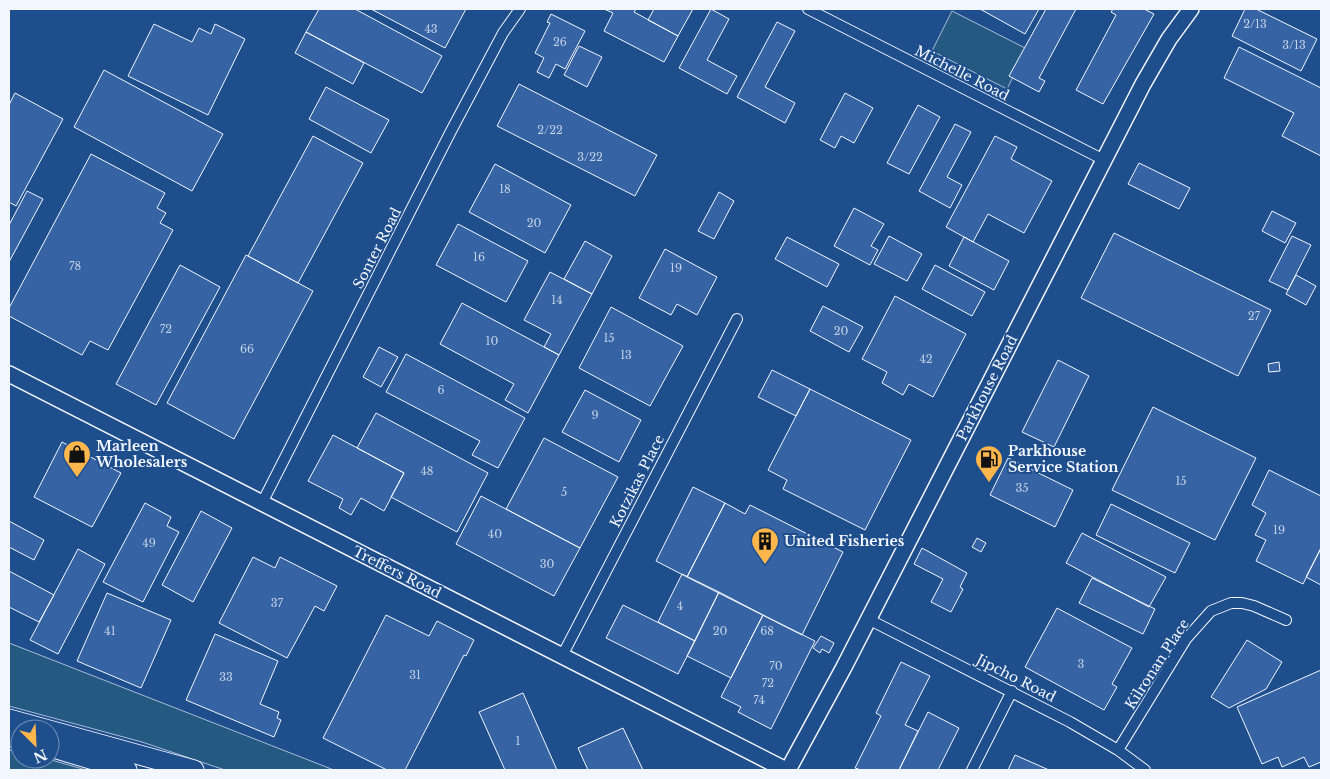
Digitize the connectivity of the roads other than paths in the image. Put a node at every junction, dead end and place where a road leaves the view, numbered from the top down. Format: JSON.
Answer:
{"nodes":[{"id":1,"x":520,"y":9,"type":"edge"},
{"id":2,"x":808,"y":9,"type":"edge"},
{"id":3,"x":1191,"y":9,"type":"edge"},
{"id":4,"x":1104,"y":160,"type":"junction"},
{"id":5,"x":737,"y":319,"type":"dead end"},
{"id":6,"x":9,"y":374,"type":"edge"},
{"id":7,"x":262,"y":503,"type":"junction"},
{"id":8,"x":868,"y":619,"type":"junction"},
{"id":9,"x":1286,"y":620,"type":"dead end"},
{"id":10,"x":562,"y":656,"type":"junction"},
{"id":11,"x":1012,"y":691,"type":"junction"},
{"id":12,"x":9,"y":718,"type":"edge"},
{"id":13,"x":60,"y":750,"type":"edge"},
{"id":14,"x":1118,"y":750,"type":"junction"},
{"id":15,"x":757,"y":763,"type":"edge"},
{"id":16,"x":127,"y":770,"type":"edge"},
{"id":17,"x":194,"y":770,"type":"edge"},
{"id":18,"x":787,"y":770,"type":"edge"},
{"id":19,"x":972,"y":770,"type":"edge"},
{"id":20,"x":1145,"y":770,"type":"edge"}],
"edges":[{"from":1,"to":7,"type":"street","name":"Sonter Road"},
{"from":2,"to":4,"type":"street","name":"Michelle Road"},
{"from":3,"to":4,"type":"street","name":"Parkhouse Road"},
{"from":4,"to":8,"type":"street","name":"Parkhouse Road"},
{"from":5,"to":10,"type":"street","name":"Kotzikas Place"},
{"from":6,"to":7,"type":"street","name":"Treffers Road"},
{"from":7,"to":10,"type":"street","name":"Treffers Road"},
{"from":8,"to":11,"type":"street","name":"Jipcho Road"},
{"from":8,"to":18,"type":"street","name":"Parkhouse Road"},
{"from":9,"to":14,"type":"street","name":"Kilronan Place"},
{"from":10,"to":15,"type":"street","name":"Treffers Road"},
{"from":11,"to":14,"type":"street","name":"Jipcho Road"},
{"from":11,"to":19,"type":"street"},
{"from":12,"to":17,"type":"highway"},
{"from":13,"to":16,"type":"highway"},
{"from":14,"to":20,"type":"street","name":"Jipcho Road"},
{"from":15,"to":18,"type":"street","name":"Treffers Road"}]}
